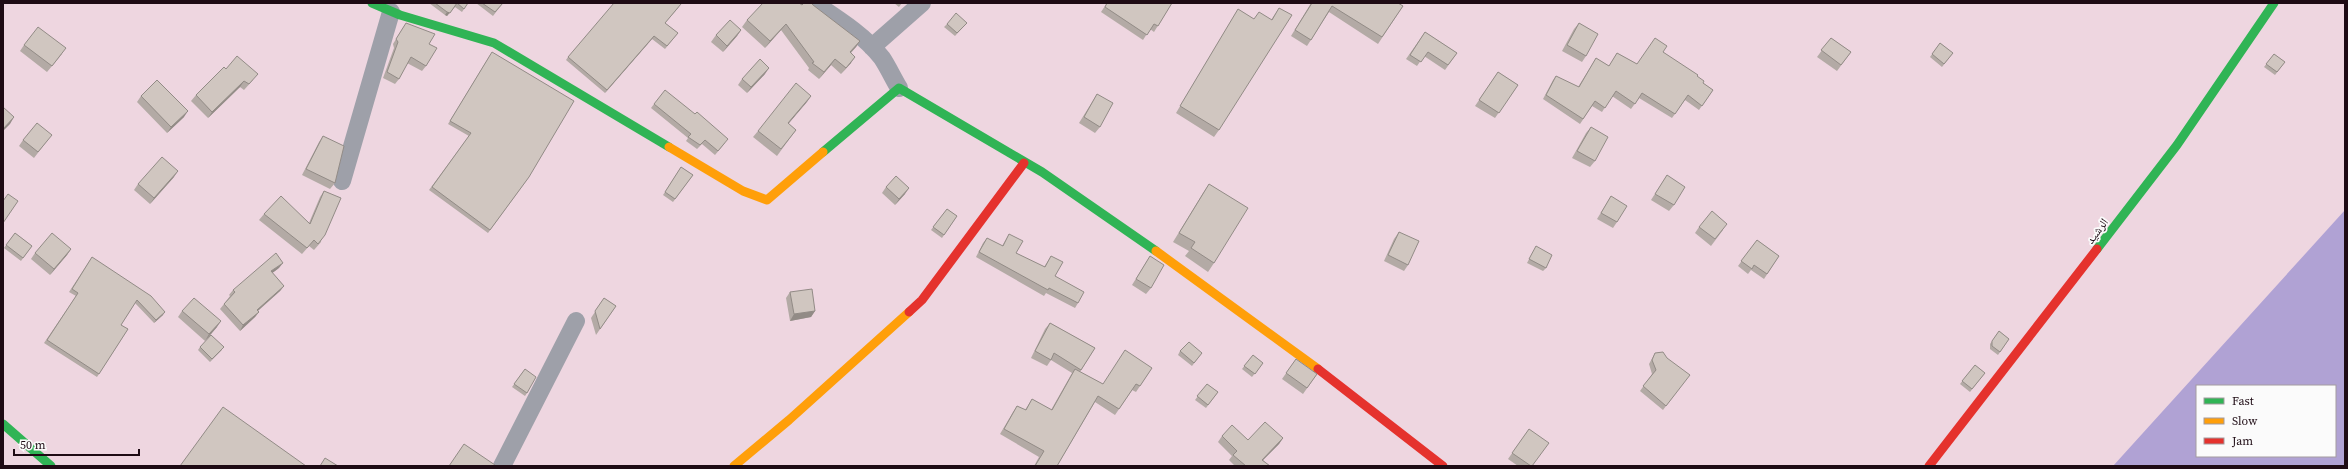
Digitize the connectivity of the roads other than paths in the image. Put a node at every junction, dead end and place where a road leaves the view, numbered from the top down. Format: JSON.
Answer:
{"nodes":[{"id":1,"x":372,"y":3,"type":"edge"},
{"id":2,"x":814,"y":3,"type":"edge"},
{"id":3,"x":922,"y":3,"type":"edge"},
{"id":4,"x":2274,"y":3,"type":"edge"},
{"id":5,"x":391,"y":12,"type":"junction"},
{"id":6,"x":872,"y":47,"type":"junction"},
{"id":7,"x":899,"y":88,"type":"junction"},
{"id":8,"x":1024,"y":163,"type":"junction"},
{"id":9,"x":342,"y":181,"type":"dead end"},
{"id":10,"x":576,"y":320,"type":"dead end"},
{"id":11,"x":3,"y":424,"type":"edge"},
{"id":12,"x":51,"y":466,"type":"edge"},
{"id":13,"x":502,"y":466,"type":"edge"},
{"id":14,"x":734,"y":466,"type":"edge"},
{"id":15,"x":1443,"y":466,"type":"edge"},
{"id":16,"x":1929,"y":466,"type":"edge"}],
"edges":[{"from":1,"to":5,"type":"street"},
{"from":2,"to":6,"type":"street"},
{"from":3,"to":6,"type":"street"},
{"from":4,"to":16,"type":"street","name":"الرشيد"},
{"from":5,"to":7,"type":"street"},
{"from":5,"to":9,"type":"street"},
{"from":6,"to":7,"type":"street"},
{"from":7,"to":8,"type":"street"},
{"from":8,"to":14,"type":"street"},
{"from":8,"to":15,"type":"street"},
{"from":10,"to":13,"type":"street"},
{"from":11,"to":12,"type":"street"}]}
